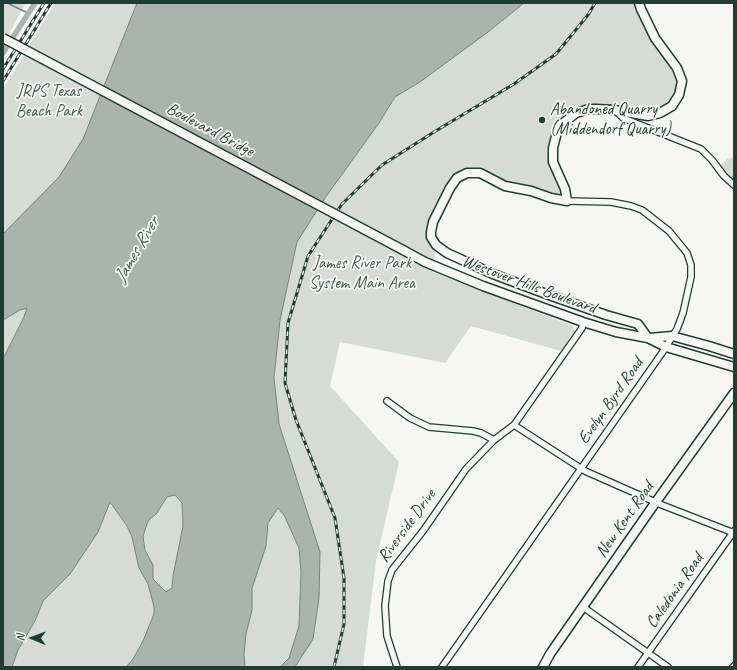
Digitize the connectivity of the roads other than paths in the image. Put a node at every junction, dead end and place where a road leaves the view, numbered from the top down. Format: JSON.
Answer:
{"nodes":[{"id":1,"x":639,"y":3,"type":"edge"},
{"id":2,"x":3,"y":38,"type":"edge"},
{"id":3,"x":614,"y":110,"type":"junction"},
{"id":4,"x":734,"y":185,"type":"edge"},
{"id":5,"x":566,"y":201,"type":"junction"},
{"id":6,"x":403,"y":250,"type":"joint"},
{"id":7,"x":584,"y":322,"type":"junction"},
{"id":8,"x":672,"y":336,"type":"junction"},
{"id":9,"x":648,"y":338,"type":"junction"},
{"id":10,"x":666,"y":347,"type":"junction"},
{"id":11,"x":734,"y":354,"type":"edge"},
{"id":12,"x":734,"y":367,"type":"edge"},
{"id":13,"x":734,"y":393,"type":"edge"},
{"id":14,"x":387,"y":401,"type":"dead end"},
{"id":15,"x":514,"y":425,"type":"junction"},
{"id":16,"x":494,"y":440,"type":"junction"},
{"id":17,"x":581,"y":469,"type":"junction"},
{"id":18,"x":656,"y":502,"type":"junction"},
{"id":19,"x":734,"y":532,"type":"edge"},
{"id":20,"x":583,"y":607,"type":"junction"},
{"id":21,"x":648,"y":653,"type":"junction"},
{"id":22,"x":397,"y":667,"type":"edge"},
{"id":23,"x":444,"y":667,"type":"edge"},
{"id":24,"x":543,"y":667,"type":"edge"},
{"id":25,"x":638,"y":667,"type":"edge"},
{"id":26,"x":668,"y":667,"type":"edge"}],
"edges":[{"from":1,"to":3,"type":"street"},
{"from":2,"to":6,"type":"street","name":"Boulevard Bridge","bridge":true},
{"from":3,"to":4,"type":"street"},
{"from":3,"to":5,"type":"street"},
{"from":5,"to":8,"type":"street","name":"Evelyn Byrd Road"},
{"from":5,"to":9,"type":"street","name":"Westover Hills Boulevard"},
{"from":6,"to":7,"type":"street","name":"Westover Hills Boulevard"},
{"from":7,"to":9,"type":"street","name":"Westover Hills Boulevard"},
{"from":7,"to":15,"type":"street","name":"Riverside Drive"},
{"from":8,"to":9,"type":"street","name":"Westover Hills Boulevard"},
{"from":8,"to":10,"type":"street","name":"Evelyn Byrd Road"},
{"from":8,"to":11,"type":"street","name":"Westover Hills Boulevard"},
{"from":9,"to":10,"type":"street","name":"Westover Hills Boulevard"},
{"from":10,"to":12,"type":"street","name":"Westover Hills Boulevard"},
{"from":10,"to":17,"type":"street","name":"Evelyn Byrd Road"},
{"from":13,"to":18,"type":"street","name":"New Kent Road"},
{"from":14,"to":16,"type":"street"},
{"from":15,"to":16,"type":"street","name":"Riverside Drive"},
{"from":15,"to":17,"type":"street"},
{"from":16,"to":22,"type":"street","name":"Riverside Drive"},
{"from":17,"to":18,"type":"street"},
{"from":17,"to":23,"type":"street","name":"Evelyn Byrd Road"},
{"from":18,"to":19,"type":"street"},
{"from":18,"to":20,"type":"street","name":"New Kent Road"},
{"from":19,"to":21,"type":"street","name":"Caledonia Road"},
{"from":20,"to":21,"type":"street"},
{"from":20,"to":24,"type":"street","name":"New Kent Road"},
{"from":21,"to":25,"type":"street","name":"Caledonia Road"},
{"from":21,"to":26,"type":"street"}]}
